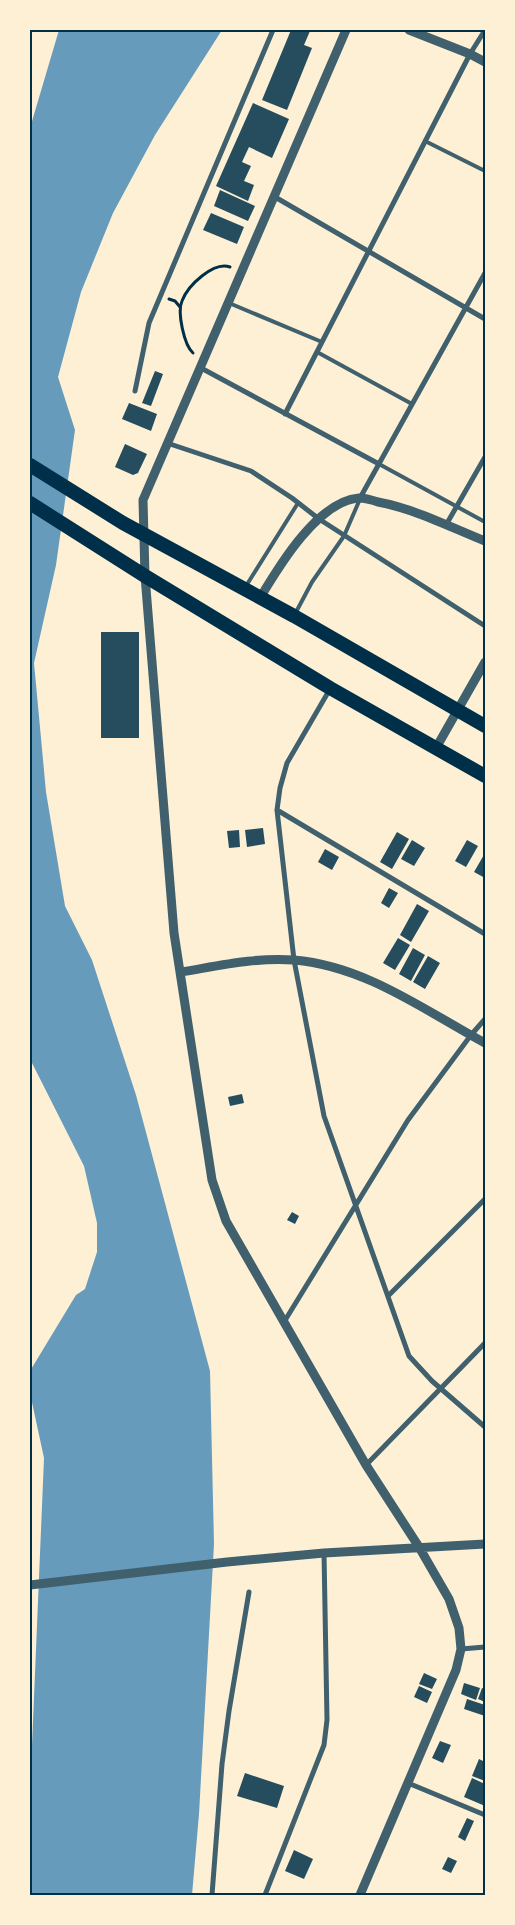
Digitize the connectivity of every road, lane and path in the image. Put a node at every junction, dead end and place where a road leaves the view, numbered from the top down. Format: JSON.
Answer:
{"nodes":[{"id":1,"x":273,"y":30,"type":"edge"},
{"id":2,"x":346,"y":30,"type":"edge"},
{"id":3,"x":409,"y":30,"type":"edge"},
{"id":4,"x":485,"y":30,"type":"edge"},
{"id":5,"x":470,"y":54,"type":"junction"},
{"id":6,"x":485,"y":62,"type":"edge"},
{"id":7,"x":425,"y":141,"type":"junction"},
{"id":8,"x":485,"y":172,"type":"edge"},
{"id":9,"x":275,"y":197,"type":"junction"},
{"id":10,"x":369,"y":251,"type":"junction"},
{"id":11,"x":230,"y":267,"type":"dead end"},
{"id":12,"x":485,"y":273,"type":"edge"},
{"id":13,"x":160,"y":295,"type":"junction"},
{"id":14,"x":229,"y":302,"type":"junction"},
{"id":15,"x":180,"y":308,"type":"junction"},
{"id":16,"x":466,"y":308,"type":"junction"},
{"id":17,"x":485,"y":319,"type":"edge"},
{"id":18,"x":322,"y":342,"type":"junction"},
{"id":19,"x":317,"y":352,"type":"junction"},
{"id":20,"x":193,"y":353,"type":"dead end"},
{"id":21,"x":201,"y":368,"type":"junction"},
{"id":22,"x":136,"y":390,"type":"dead end"},
{"id":23,"x":412,"y":404,"type":"junction"},
{"id":24,"x":285,"y":414,"type":"junction"},
{"id":25,"x":167,"y":443,"type":"junction"},
{"id":26,"x":485,"y":457,"type":"edge"},
{"id":27,"x":379,"y":464,"type":"junction"},
{"id":28,"x":30,"y":465,"type":"edge"},
{"id":29,"x":360,"y":498,"type":"junction"},
{"id":30,"x":30,"y":503,"type":"edge"},
{"id":31,"x":298,"y":503,"type":"junction"},
{"id":32,"x":456,"y":507,"type":"junction"},
{"id":33,"x":319,"y":520,"type":"junction"},
{"id":34,"x":485,"y":522,"type":"edge"},
{"id":35,"x":446,"y":526,"type":"junction"},
{"id":36,"x":143,"y":533,"type":"junction"},
{"id":37,"x":344,"y":536,"type":"junction"},
{"id":38,"x":485,"y":541,"type":"edge"},
{"id":39,"x":145,"y":576,"type":"junction"},
{"id":40,"x":244,"y":589,"type":"junction"},
{"id":41,"x":260,"y":598,"type":"junction"},
{"id":42,"x":294,"y":616,"type":"junction"},
{"id":43,"x":485,"y":626,"type":"edge"},
{"id":44,"x":485,"y":662,"type":"edge"},
{"id":45,"x":330,"y":688,"type":"junction"},
{"id":46,"x":457,"y":710,"type":"junction"},
{"id":47,"x":485,"y":726,"type":"edge"},
{"id":48,"x":436,"y":748,"type":"junction"},
{"id":49,"x":485,"y":776,"type":"edge"},
{"id":50,"x":277,"y":810,"type":"junction"},
{"id":51,"x":485,"y":934,"type":"edge"},
{"id":52,"x":294,"y":960,"type":"junction"},
{"id":53,"x":181,"y":972,"type":"junction"},
{"id":54,"x":485,"y":1019,"type":"edge"},
{"id":55,"x":471,"y":1035,"type":"junction"},
{"id":56,"x":485,"y":1043,"type":"edge"},
{"id":57,"x":485,"y":1199,"type":"edge"},
{"id":58,"x":356,"y":1206,"type":"junction"},
{"id":59,"x":388,"y":1296,"type":"junction"},
{"id":60,"x":284,"y":1322,"type":"junction"},
{"id":61,"x":485,"y":1343,"type":"edge"},
{"id":62,"x":442,"y":1388,"type":"junction"},
{"id":63,"x":485,"y":1428,"type":"edge"},
{"id":64,"x":366,"y":1465,"type":"junction"},
{"id":65,"x":485,"y":1544,"type":"edge"},
{"id":66,"x":419,"y":1547,"type":"junction"},
{"id":67,"x":324,"y":1553,"type":"junction"},
{"id":68,"x":30,"y":1585,"type":"edge"},
{"id":69,"x":249,"y":1592,"type":"dead end"},
{"id":70,"x":485,"y":1647,"type":"edge"},
{"id":71,"x":462,"y":1649,"type":"junction"},
{"id":72,"x":408,"y":1783,"type":"junction"},
{"id":73,"x":485,"y":1815,"type":"edge"},
{"id":74,"x":212,"y":1895,"type":"edge"},
{"id":75,"x":265,"y":1895,"type":"edge"},
{"id":76,"x":360,"y":1895,"type":"edge"}],
"edges":[{"from":1,"to":13,"type":"street"},
{"from":2,"to":9,"type":"street"},
{"from":3,"to":5,"type":"street"},
{"from":4,"to":5,"type":"street"},
{"from":5,"to":6,"type":"street"},
{"from":5,"to":7,"type":"street"},
{"from":7,"to":8,"type":"lane"},
{"from":7,"to":10,"type":"street"},
{"from":9,"to":10,"type":"street"},
{"from":9,"to":14,"type":"street"},
{"from":10,"to":16,"type":"street"},
{"from":10,"to":18,"type":"street"},
{"from":11,"to":15,"type":"path"},
{"from":12,"to":16,"type":"street"},
{"from":13,"to":15,"type":"path"},
{"from":13,"to":22,"type":"street"},
{"from":14,"to":18,"type":"lane"},
{"from":14,"to":21,"type":"street"},
{"from":15,"to":20,"type":"path"},
{"from":16,"to":17,"type":"street"},
{"from":16,"to":23,"type":"street"},
{"from":18,"to":19,"type":"street"},
{"from":19,"to":23,"type":"lane"},
{"from":19,"to":24,"type":"street"},
{"from":21,"to":24,"type":"street"},
{"from":21,"to":25,"type":"street"},
{"from":23,"to":27,"type":"street"},
{"from":24,"to":27,"type":"street"},
{"from":25,"to":31,"type":"street"},
{"from":25,"to":36,"type":"street"},
{"from":26,"to":32,"type":"street"},
{"from":27,"to":29,"type":"street"},
{"from":27,"to":32,"type":"lane"},
{"from":28,"to":36,"type":"highway"},
{"from":29,"to":33,"type":"street"},
{"from":29,"to":35,"type":"street"},
{"from":29,"to":37,"type":"lane"},
{"from":30,"to":39,"type":"highway"},
{"from":31,"to":33,"type":"street"},
{"from":31,"to":40,"type":"lane"},
{"from":32,"to":34,"type":"lane"},
{"from":32,"to":35,"type":"street"},
{"from":33,"to":37,"type":"street"},
{"from":33,"to":41,"type":"street"},
{"from":35,"to":38,"type":"street"},
{"from":36,"to":39,"type":"street"},
{"from":36,"to":40,"type":"highway"},
{"from":37,"to":42,"type":"lane"},
{"from":37,"to":43,"type":"street"},
{"from":39,"to":45,"type":"highway"},
{"from":39,"to":53,"type":"street"},
{"from":40,"to":41,"type":"highway"},
{"from":41,"to":42,"type":"highway"},
{"from":42,"to":46,"type":"highway"},
{"from":44,"to":46,"type":"street"},
{"from":45,"to":48,"type":"highway"},
{"from":45,"to":50,"type":"street"},
{"from":46,"to":47,"type":"highway"},
{"from":46,"to":48,"type":"street"},
{"from":48,"to":49,"type":"highway"},
{"from":50,"to":51,"type":"street"},
{"from":50,"to":52,"type":"street"},
{"from":52,"to":53,"type":"street"},
{"from":52,"to":55,"type":"street"},
{"from":52,"to":58,"type":"street"},
{"from":53,"to":60,"type":"street"},
{"from":54,"to":55,"type":"street"},
{"from":55,"to":56,"type":"street"},
{"from":55,"to":58,"type":"street"},
{"from":57,"to":59,"type":"street"},
{"from":58,"to":59,"type":"street"},
{"from":58,"to":60,"type":"street"},
{"from":59,"to":62,"type":"street"},
{"from":60,"to":64,"type":"street"},
{"from":61,"to":62,"type":"street"},
{"from":62,"to":63,"type":"street"},
{"from":62,"to":64,"type":"street"},
{"from":64,"to":66,"type":"street"},
{"from":65,"to":66,"type":"street"},
{"from":66,"to":67,"type":"street"},
{"from":66,"to":71,"type":"street"},
{"from":67,"to":68,"type":"street"},
{"from":67,"to":75,"type":"street"},
{"from":69,"to":74,"type":"street"},
{"from":70,"to":71,"type":"street"},
{"from":71,"to":72,"type":"street"},
{"from":72,"to":73,"type":"street"},
{"from":72,"to":76,"type":"street"}]}
